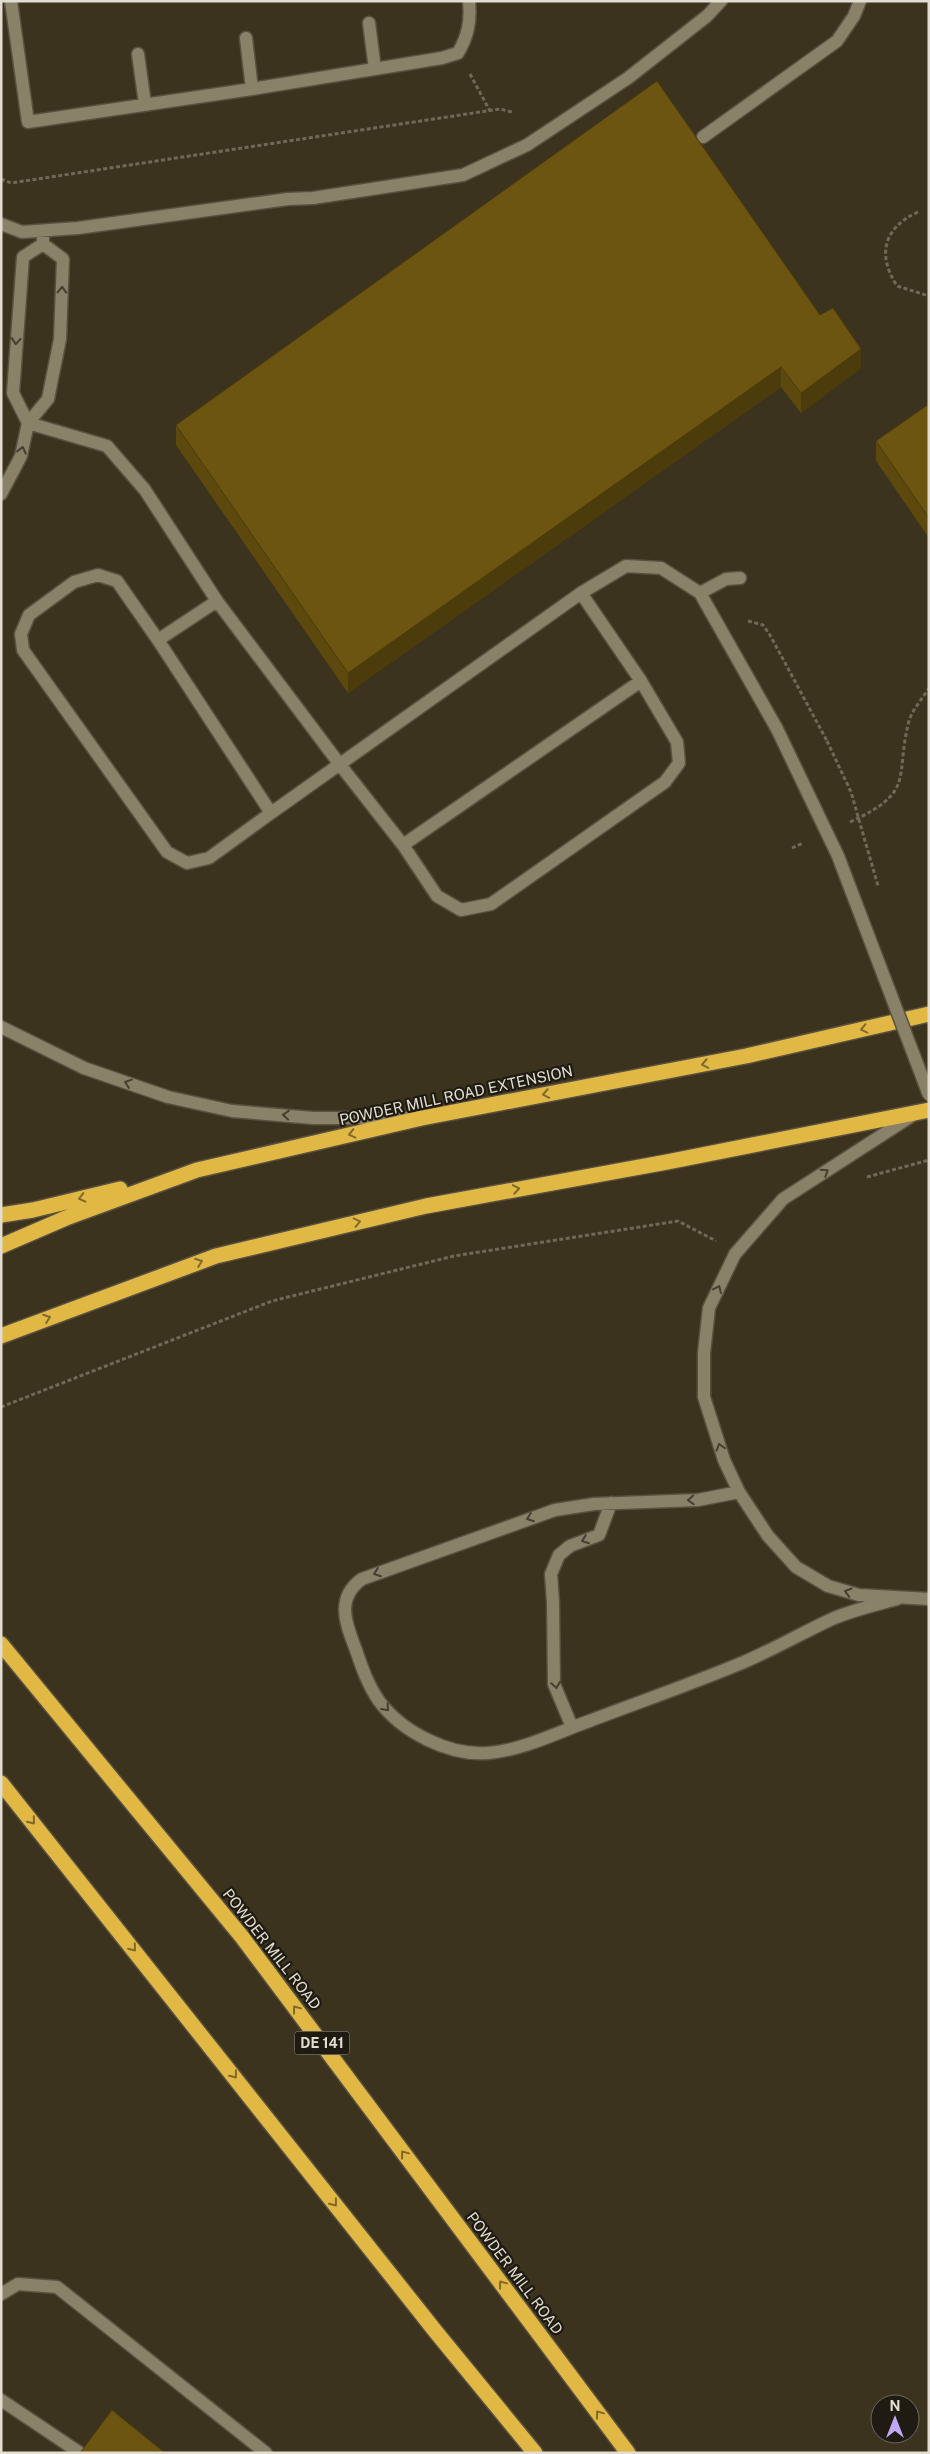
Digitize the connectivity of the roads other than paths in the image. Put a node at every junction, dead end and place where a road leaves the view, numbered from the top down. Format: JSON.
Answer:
{"nodes":[{"id":1,"x":11,"y":1,"type":"edge"},
{"id":2,"x":469,"y":1,"type":"edge"},
{"id":3,"x":720,"y":1,"type":"edge"},
{"id":4,"x":860,"y":1,"type":"edge"},
{"id":5,"x":368,"y":23,"type":"dead end"},
{"id":6,"x":246,"y":38,"type":"dead end"},
{"id":7,"x":138,"y":54,"type":"dead end"},
{"id":8,"x":374,"y":69,"type":"junction"},
{"id":9,"x":252,"y":89,"type":"junction"},
{"id":10,"x":145,"y":104,"type":"junction"},
{"id":11,"x":702,"y":136,"type":"dead end"},
{"id":12,"x":1,"y":224,"type":"edge"},
{"id":13,"x":43,"y":237,"type":"junction"},
{"id":14,"x":28,"y":422,"type":"junction"},
{"id":15,"x":1,"y":494,"type":"edge"},
{"id":16,"x":740,"y":578,"type":"dead end"},
{"id":17,"x":581,"y":593,"type":"junction"},
{"id":18,"x":700,"y":593,"type":"junction"},
{"id":19,"x":217,"y":601,"type":"junction"},
{"id":20,"x":158,"y":640,"type":"junction"},
{"id":21,"x":641,"y":681,"type":"junction"},
{"id":22,"x":341,"y":766,"type":"junction"},
{"id":23,"x":271,"y":813,"type":"junction"},
{"id":24,"x":403,"y":845,"type":"junction"},
{"id":25,"x":929,"y":1014,"type":"edge"},
{"id":26,"x":1,"y":1027,"type":"edge"},
{"id":27,"x":929,"y":1095,"type":"edge"},
{"id":28,"x":922,"y":1112,"type":"edge"},
{"id":29,"x":422,"y":1118,"type":"junction"},
{"id":30,"x":197,"y":1170,"type":"junction"},
{"id":31,"x":1,"y":1215,"type":"edge"},
{"id":32,"x":1,"y":1246,"type":"edge"},
{"id":33,"x":1,"y":1336,"type":"edge"},
{"id":34,"x":739,"y":1492,"type":"junction"},
{"id":35,"x":611,"y":1503,"type":"junction"},
{"id":36,"x":897,"y":1599,"type":"junction"},
{"id":37,"x":929,"y":1599,"type":"edge"},
{"id":38,"x":1,"y":1644,"type":"edge"},
{"id":39,"x":572,"y":1727,"type":"junction"},
{"id":40,"x":1,"y":1783,"type":"edge"},
{"id":41,"x":1,"y":2294,"type":"edge"},
{"id":42,"x":1,"y":2400,"type":"edge"},
{"id":43,"x":80,"y":2453,"type":"edge"},
{"id":44,"x":266,"y":2453,"type":"edge"},
{"id":45,"x":535,"y":2453,"type":"edge"},
{"id":46,"x":628,"y":2453,"type":"edge"}],
"edges":[{"from":1,"to":10,"type":"lane"},
{"from":2,"to":8,"type":"lane"},
{"from":3,"to":13,"type":"lane"},
{"from":4,"to":11,"type":"lane"},
{"from":5,"to":8,"type":"lane"},
{"from":6,"to":9,"type":"lane"},
{"from":7,"to":10,"type":"lane"},
{"from":8,"to":9,"type":"lane"},
{"from":9,"to":10,"type":"lane"},
{"from":12,"to":13,"type":"lane"},
{"from":13,"to":14,"type":"lane","one_way":true},
{"from":14,"to":13,"type":"lane","one_way":true},
{"from":15,"to":14,"type":"lane","one_way":true},
{"from":14,"to":19,"type":"lane"},
{"from":16,"to":18,"type":"lane"},
{"from":17,"to":18,"type":"lane"},
{"from":17,"to":21,"type":"lane"},
{"from":17,"to":22,"type":"lane"},
{"from":18,"to":27,"type":"lane","bridge":true},
{"from":19,"to":20,"type":"lane"},
{"from":19,"to":22,"type":"lane"},
{"from":20,"to":23,"type":"lane"},
{"from":20,"to":23,"type":"lane"},
{"from":21,"to":24,"type":"lane"},
{"from":21,"to":24,"type":"lane"},
{"from":22,"to":23,"type":"lane"},
{"from":22,"to":24,"type":"lane"},
{"from":25,"to":29,"type":"highway","name":"POWDER MILL ROAD EXTENSION","one_way":true},
{"from":29,"to":26,"type":"lane","one_way":true},
{"from":33,"to":28,"type":"highway","one_way":true},
{"from":34,"to":28,"type":"lane","one_way":true},
{"from":29,"to":30,"type":"highway","name":"POWDER MILL ROAD EXTENSION","one_way":true},
{"from":30,"to":31,"type":"highway","one_way":true},
{"from":30,"to":32,"type":"highway","name":"POWDER MILL ROAD EXTENSION"},
{"from":34,"to":35,"type":"lane","one_way":true},
{"from":36,"to":34,"type":"lane","one_way":true},
{"from":35,"to":39,"type":"lane","one_way":true},
{"from":35,"to":39,"type":"lane","one_way":true},
{"from":36,"to":37,"type":"lane"},
{"from":36,"to":39,"type":"lane"},
{"from":46,"to":38,"type":"highway","name":"POWDER MILL ROAD","number":"DE 141","one_way":true},
{"from":40,"to":45,"type":"highway","one_way":true},
{"from":41,"to":44,"type":"lane"},
{"from":42,"to":43,"type":"lane"}]}
